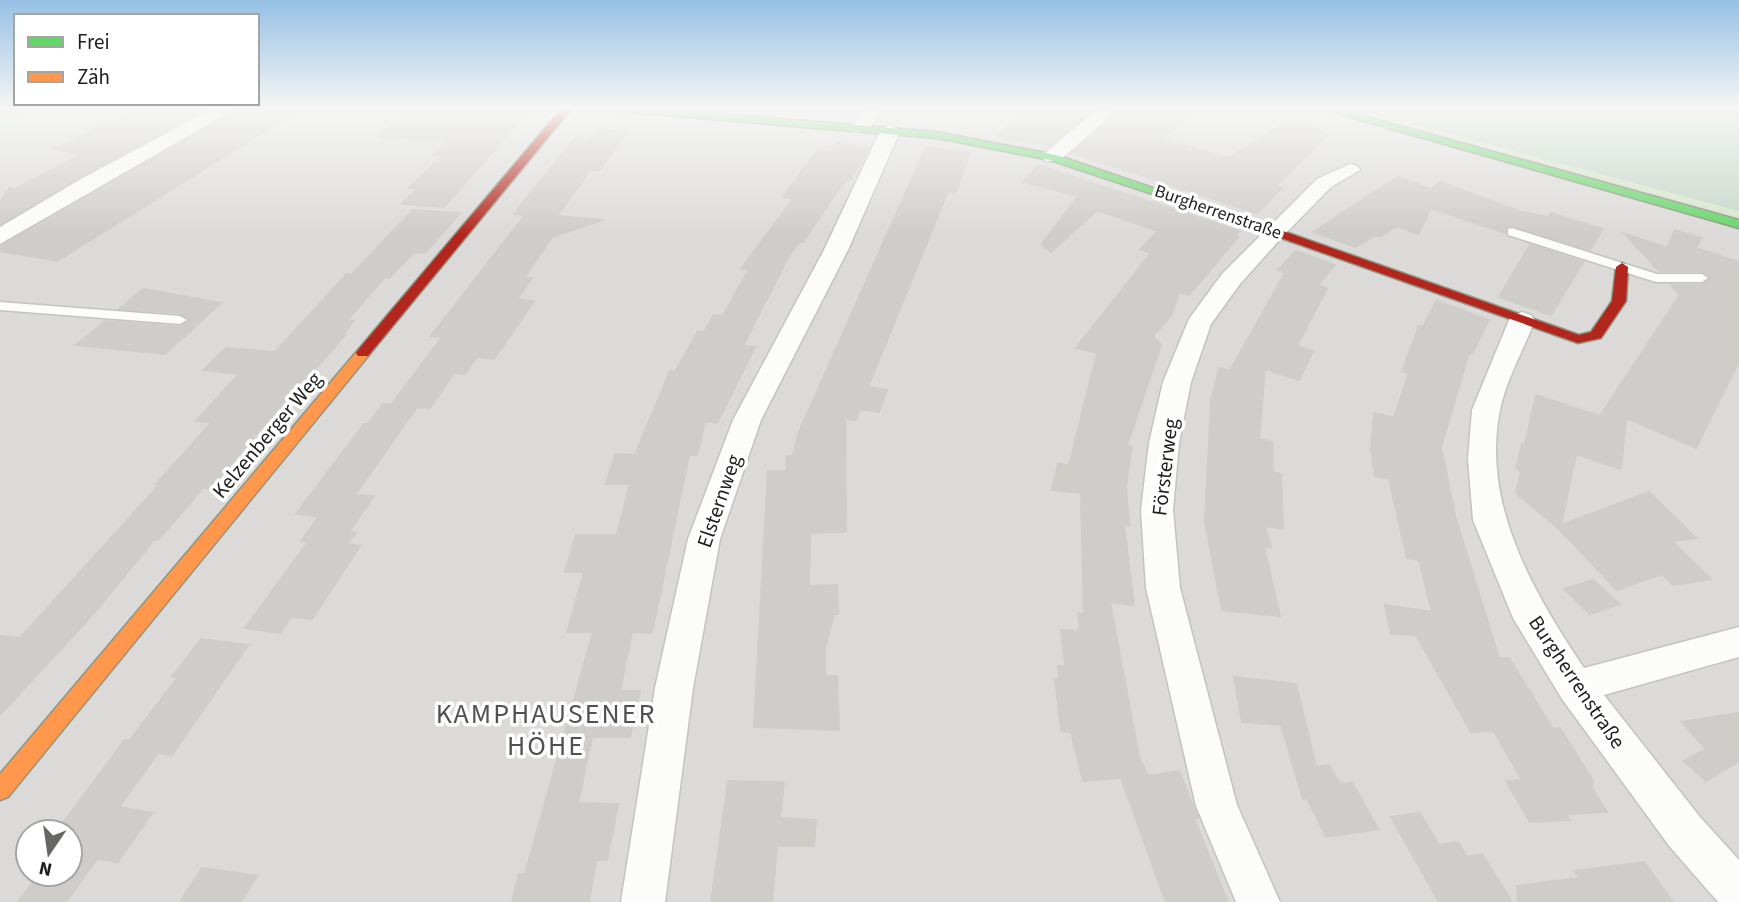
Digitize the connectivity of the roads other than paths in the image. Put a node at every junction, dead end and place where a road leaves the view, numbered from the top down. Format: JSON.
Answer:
{"nodes":[{"id":1,"x":149,"y":150,"type":"edge"},
{"id":2,"x":532,"y":150,"type":"edge"},
{"id":3,"x":866,"y":150,"type":"edge"},
{"id":4,"x":1016,"y":150,"type":"edge"},
{"id":5,"x":1060,"y":150,"type":"edge"},
{"id":6,"x":1479,"y":150,"type":"edge"},
{"id":7,"x":1052,"y":157,"type":"junction"},
{"id":8,"x":1350,"y":170,"type":"dead end"},
{"id":9,"x":1739,"y":224,"type":"edge"},
{"id":10,"x":1275,"y":231,"type":"junction"},
{"id":11,"x":1513,"y":232,"type":"dead end"},
{"id":12,"x":0,"y":237,"type":"edge"},
{"id":13,"x":1622,"y":267,"type":"junction"},
{"id":14,"x":1702,"y":278,"type":"dead end"},
{"id":15,"x":0,"y":306,"type":"edge"},
{"id":16,"x":180,"y":320,"type":"dead end"},
{"id":17,"x":1522,"y":320,"type":"junction"},
{"id":18,"x":1739,"y":642,"type":"edge"},
{"id":19,"x":1576,"y":687,"type":"junction"},
{"id":20,"x":0,"y":790,"type":"edge"},
{"id":21,"x":1739,"y":893,"type":"edge"},
{"id":22,"x":643,"y":902,"type":"edge"},
{"id":23,"x":1258,"y":902,"type":"edge"}],
"edges":[{"from":1,"to":12,"type":"street"},
{"from":2,"to":20,"type":"street","name":"Kelzenberger Weg"},
{"from":3,"to":22,"type":"street","name":"Elsternweg"},
{"from":4,"to":7,"type":"street","name":"Burgherrenstraße"},
{"from":5,"to":7,"type":"street"},
{"from":6,"to":9,"type":"street"},
{"from":7,"to":10,"type":"street","name":"Burgherrenstraße"},
{"from":8,"to":10,"type":"street","name":"Försterweg"},
{"from":10,"to":17,"type":"street","name":"Burgherrenstraße"},
{"from":10,"to":23,"type":"street","name":"Försterweg"},
{"from":11,"to":13,"type":"lane"},
{"from":13,"to":14,"type":"lane"},
{"from":13,"to":17,"type":"street","name":"Burgherrenstraße"},
{"from":15,"to":16,"type":"lane"},
{"from":17,"to":19,"type":"street","name":"Burgherrenstraße"},
{"from":18,"to":19,"type":"street"},
{"from":19,"to":21,"type":"street","name":"Burgherrenstraße"}]}
